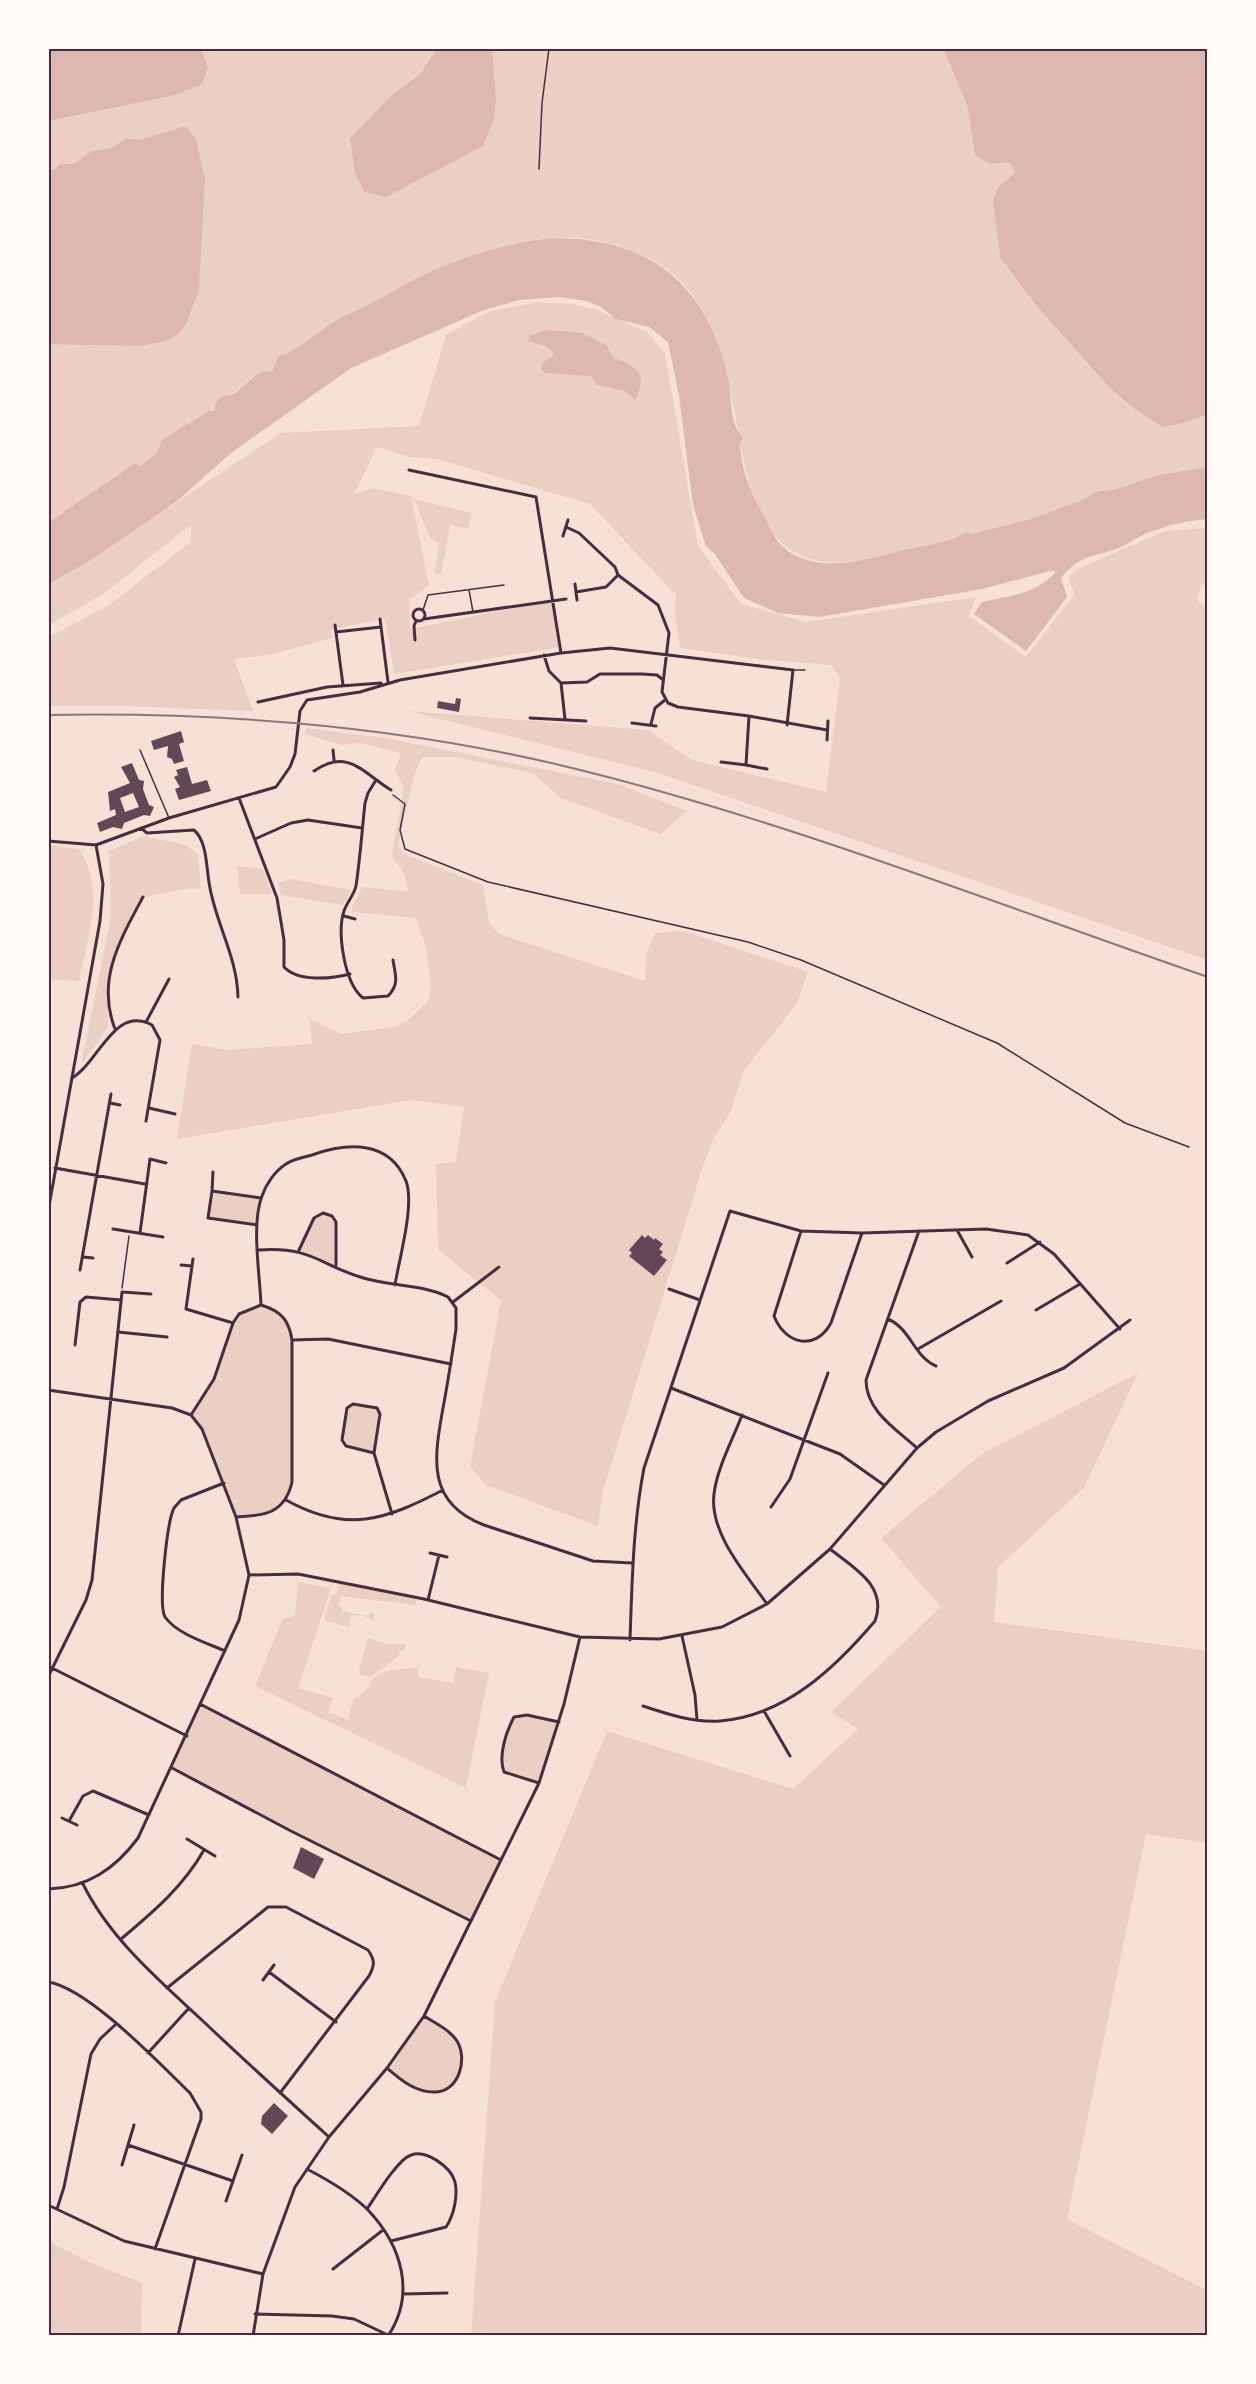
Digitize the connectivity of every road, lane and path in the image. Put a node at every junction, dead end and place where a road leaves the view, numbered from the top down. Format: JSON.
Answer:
{"nodes":[{"id":1,"x":549,"y":48,"type":"edge"},
{"id":2,"x":539,"y":169,"type":"dead end"},
{"id":3,"x":409,"y":470,"type":"dead end"},
{"id":4,"x":568,"y":520,"type":"dead end"},
{"id":5,"x":566,"y":526,"type":"junction"},
{"id":6,"x":562,"y":536,"type":"dead end"},
{"id":7,"x":618,"y":575,"type":"junction"},
{"id":8,"x":575,"y":584,"type":"dead end"},
{"id":9,"x":504,"y":585,"type":"dead end"},
{"id":10,"x":469,"y":590,"type":"junction"},
{"id":11,"x":576,"y":592,"type":"junction"},
{"id":12,"x":566,"y":599,"type":"dead end"},
{"id":13,"x":554,"y":600,"type":"junction"},
{"id":14,"x":577,"y":600,"type":"dead end"},
{"id":15,"x":423,"y":610,"type":"junction"},
{"id":16,"x":473,"y":613,"type":"junction"},
{"id":17,"x":380,"y":619,"type":"dead end"},
{"id":18,"x":424,"y":619,"type":"junction"},
{"id":19,"x":416,"y":621,"type":"junction"},
{"id":20,"x":335,"y":625,"type":"dead end"},
{"id":21,"x":381,"y":627,"type":"junction"},
{"id":22,"x":336,"y":632,"type":"junction"},
{"id":23,"x":415,"y":640,"type":"dead end"},
{"id":24,"x":561,"y":652,"type":"junction"},
{"id":25,"x":669,"y":654,"type":"junction"},
{"id":26,"x":544,"y":655,"type":"junction"},
{"id":27,"x":793,"y":670,"type":"junction"},
{"id":28,"x":805,"y":670,"type":"dead end"},
{"id":29,"x":663,"y":680,"type":"junction"},
{"id":30,"x":387,"y":683,"type":"junction"},
{"id":31,"x":561,"y":683,"type":"junction"},
{"id":32,"x":343,"y":685,"type":"junction"},
{"id":33,"x":664,"y":700,"type":"junction"},
{"id":34,"x":258,"y":702,"type":"dead end"},
{"id":35,"x":749,"y":716,"type":"junction"},
{"id":36,"x":530,"y":718,"type":"dead end"},
{"id":37,"x":565,"y":719,"type":"junction"},
{"id":38,"x":586,"y":721,"type":"dead end"},
{"id":39,"x":828,"y":721,"type":"dead end"},
{"id":40,"x":632,"y":723,"type":"dead end"},
{"id":41,"x":651,"y":724,"type":"junction"},
{"id":42,"x":787,"y":725,"type":"junction"},
{"id":43,"x":656,"y":726,"type":"dead end"},
{"id":44,"x":827,"y":730,"type":"junction"},
{"id":45,"x":827,"y":740,"type":"dead end"},
{"id":46,"x":140,"y":750,"type":"dead end"},
{"id":47,"x":333,"y":750,"type":"dead end"},
{"id":48,"x":334,"y":760,"type":"junction"},
{"id":49,"x":721,"y":762,"type":"dead end"},
{"id":50,"x":746,"y":765,"type":"junction"},
{"id":51,"x":767,"y":769,"type":"dead end"},
{"id":52,"x":314,"y":771,"type":"dead end"},
{"id":53,"x":376,"y":780,"type":"junction"},
{"id":54,"x":391,"y":790,"type":"joint"},
{"id":55,"x":239,"y":798,"type":"junction"},
{"id":56,"x":169,"y":818,"type":"junction"},
{"id":57,"x":141,"y":828,"type":"junction"},
{"id":58,"x":362,"y":828,"type":"junction"},
{"id":59,"x":255,"y":839,"type":"junction"},
{"id":60,"x":48,"y":841,"type":"edge"},
{"id":61,"x":96,"y":845,"type":"junction"},
{"id":62,"x":143,"y":897,"type":"dead end"},
{"id":63,"x":344,"y":916,"type":"junction"},
{"id":64,"x":355,"y":919,"type":"dead end"},
{"id":65,"x":393,"y":960,"type":"dead end"},
{"id":66,"x":350,"y":974,"type":"junction"},
{"id":67,"x":169,"y":979,"type":"dead end"},
{"id":68,"x":238,"y":997,"type":"dead end"},
{"id":69,"x":146,"y":1022,"type":"junction"},
{"id":70,"x":115,"y":1029,"type":"junction"},
{"id":71,"x":72,"y":1078,"type":"junction"},
{"id":72,"x":111,"y":1094,"type":"dead end"},
{"id":73,"x":110,"y":1103,"type":"junction"},
{"id":74,"x":120,"y":1105,"type":"dead end"},
{"id":75,"x":149,"y":1108,"type":"junction"},
{"id":76,"x":175,"y":1114,"type":"dead end"},
{"id":77,"x":146,"y":1120,"type":"dead end"},
{"id":78,"x":1189,"y":1147,"type":"dead end"},
{"id":79,"x":166,"y":1163,"type":"dead end"},
{"id":80,"x":55,"y":1168,"type":"junction"},
{"id":81,"x":213,"y":1172,"type":"dead end"},
{"id":82,"x":97,"y":1175,"type":"junction"},
{"id":83,"x":145,"y":1184,"type":"junction"},
{"id":84,"x":212,"y":1191,"type":"junction"},
{"id":85,"x":261,"y":1198,"type":"junction"},
{"id":86,"x":48,"y":1212,"type":"edge"},
{"id":87,"x":257,"y":1225,"type":"junction"},
{"id":88,"x":113,"y":1229,"type":"dead end"},
{"id":89,"x":957,"y":1230,"type":"junction"},
{"id":90,"x":801,"y":1231,"type":"junction"},
{"id":91,"x":919,"y":1231,"type":"junction"},
{"id":92,"x":129,"y":1232,"type":"junction"},
{"id":93,"x":140,"y":1233,"type":"junction"},
{"id":94,"x":862,"y":1233,"type":"junction"},
{"id":95,"x":163,"y":1237,"type":"dead end"},
{"id":96,"x":1040,"y":1242,"type":"junction"},
{"id":97,"x":259,"y":1250,"type":"junction"},
{"id":98,"x":298,"y":1250,"type":"junction"},
{"id":99,"x":83,"y":1257,"type":"junction"},
{"id":100,"x":972,"y":1257,"type":"dead end"},
{"id":101,"x":93,"y":1258,"type":"dead end"},
{"id":102,"x":193,"y":1259,"type":"dead end"},
{"id":103,"x":1007,"y":1263,"type":"dead end"},
{"id":104,"x":182,"y":1265,"type":"dead end"},
{"id":105,"x":192,"y":1266,"type":"junction"},
{"id":106,"x":336,"y":1266,"type":"junction"},
{"id":107,"x":499,"y":1267,"type":"dead end"},
{"id":108,"x":81,"y":1270,"type":"dead end"},
{"id":109,"x":1080,"y":1284,"type":"junction"},
{"id":110,"x":395,"y":1285,"type":"junction"},
{"id":111,"x":669,"y":1289,"type":"dead end"},
{"id":112,"x":122,"y":1292,"type":"junction"},
{"id":113,"x":151,"y":1294,"type":"dead end"},
{"id":114,"x":121,"y":1300,"type":"junction"},
{"id":115,"x":700,"y":1300,"type":"junction"},
{"id":116,"x":1001,"y":1301,"type":"dead end"},
{"id":117,"x":453,"y":1302,"type":"junction"},
{"id":118,"x":261,"y":1305,"type":"junction"},
{"id":119,"x":1036,"y":1310,"type":"dead end"},
{"id":120,"x":888,"y":1319,"type":"junction"},
{"id":121,"x":1130,"y":1320,"type":"dead end"},
{"id":122,"x":233,"y":1323,"type":"junction"},
{"id":123,"x":1120,"y":1329,"type":"junction"},
{"id":124,"x":118,"y":1332,"type":"junction"},
{"id":125,"x":167,"y":1337,"type":"dead end"},
{"id":126,"x":292,"y":1340,"type":"junction"},
{"id":127,"x":75,"y":1345,"type":"dead end"},
{"id":128,"x":918,"y":1349,"type":"junction"},
{"id":129,"x":451,"y":1364,"type":"junction"},
{"id":130,"x":936,"y":1366,"type":"dead end"},
{"id":131,"x":828,"y":1373,"type":"dead end"},
{"id":132,"x":671,"y":1388,"type":"junction"},
{"id":133,"x":48,"y":1390,"type":"edge"},
{"id":134,"x":111,"y":1399,"type":"junction"},
{"id":135,"x":191,"y":1415,"type":"junction"},
{"id":136,"x":742,"y":1415,"type":"junction"},
{"id":137,"x":806,"y":1440,"type":"junction"},
{"id":138,"x":917,"y":1448,"type":"junction"},
{"id":139,"x":374,"y":1453,"type":"junction"},
{"id":140,"x":224,"y":1483,"type":"junction"},
{"id":141,"x":884,"y":1485,"type":"junction"},
{"id":142,"x":443,"y":1490,"type":"junction"},
{"id":143,"x":286,"y":1500,"type":"junction"},
{"id":144,"x":771,"y":1507,"type":"dead end"},
{"id":145,"x":392,"y":1514,"type":"junction"},
{"id":146,"x":236,"y":1517,"type":"junction"},
{"id":147,"x":830,"y":1549,"type":"junction"},
{"id":148,"x":430,"y":1553,"type":"dead end"},
{"id":149,"x":439,"y":1555,"type":"junction"},
{"id":150,"x":447,"y":1557,"type":"dead end"},
{"id":151,"x":633,"y":1563,"type":"junction"},
{"id":152,"x":249,"y":1575,"type":"junction"},
{"id":153,"x":428,"y":1600,"type":"junction"},
{"id":154,"x":767,"y":1604,"type":"junction"},
{"id":155,"x":579,"y":1636,"type":"junction"},
{"id":156,"x":682,"y":1636,"type":"junction"},
{"id":157,"x":630,"y":1640,"type":"junction"},
{"id":158,"x":225,"y":1651,"type":"junction"},
{"id":159,"x":50,"y":1667,"type":"edge"},
{"id":160,"x":48,"y":1677,"type":"edge"},
{"id":161,"x":201,"y":1704,"type":"junction"},
{"id":162,"x":643,"y":1706,"type":"dead end"},
{"id":163,"x":763,"y":1710,"type":"junction"},
{"id":164,"x":698,"y":1720,"type":"junction"},
{"id":165,"x":559,"y":1722,"type":"junction"},
{"id":166,"x":187,"y":1736,"type":"junction"},
{"id":167,"x":790,"y":1756,"type":"dead end"},
{"id":168,"x":172,"y":1767,"type":"junction"},
{"id":169,"x":539,"y":1783,"type":"junction"},
{"id":170,"x":149,"y":1815,"type":"junction"},
{"id":171,"x":62,"y":1818,"type":"dead end"},
{"id":172,"x":69,"y":1821,"type":"junction"},
{"id":173,"x":77,"y":1825,"type":"dead end"},
{"id":174,"x":187,"y":1839,"type":"dead end"},
{"id":175,"x":204,"y":1850,"type":"junction"},
{"id":176,"x":214,"y":1856,"type":"dead end"},
{"id":177,"x":501,"y":1860,"type":"junction"},
{"id":178,"x":83,"y":1884,"type":"junction"},
{"id":179,"x":48,"y":1889,"type":"edge"},
{"id":180,"x":471,"y":1921,"type":"junction"},
{"id":181,"x":121,"y":1939,"type":"junction"},
{"id":182,"x":274,"y":1965,"type":"dead end"},
{"id":183,"x":269,"y":1972,"type":"junction"},
{"id":184,"x":263,"y":1980,"type":"dead end"},
{"id":185,"x":48,"y":1982,"type":"edge"},
{"id":186,"x":167,"y":1988,"type":"junction"},
{"id":187,"x":189,"y":2008,"type":"junction"},
{"id":188,"x":424,"y":2016,"type":"junction"},
{"id":189,"x":336,"y":2022,"type":"junction"},
{"id":190,"x":115,"y":2025,"type":"junction"},
{"id":191,"x":148,"y":2053,"type":"junction"},
{"id":192,"x":387,"y":2068,"type":"junction"},
{"id":193,"x":280,"y":2093,"type":"junction"},
{"id":194,"x":134,"y":2125,"type":"dead end"},
{"id":195,"x":329,"y":2137,"type":"junction"},
{"id":196,"x":128,"y":2145,"type":"junction"},
{"id":197,"x":242,"y":2155,"type":"dead end"},
{"id":198,"x":186,"y":2163,"type":"junction"},
{"id":199,"x":122,"y":2165,"type":"dead end"},
{"id":200,"x":307,"y":2169,"type":"junction"},
{"id":201,"x":233,"y":2181,"type":"junction"},
{"id":202,"x":226,"y":2201,"type":"dead end"},
{"id":203,"x":48,"y":2205,"type":"edge"},
{"id":204,"x":57,"y":2209,"type":"junction"},
{"id":205,"x":367,"y":2209,"type":"junction"},
{"id":206,"x":383,"y":2230,"type":"junction"},
{"id":207,"x":391,"y":2241,"type":"junction"},
{"id":208,"x":155,"y":2249,"type":"junction"},
{"id":209,"x":195,"y":2259,"type":"junction"},
{"id":210,"x":333,"y":2269,"type":"dead end"},
{"id":211,"x":263,"y":2274,"type":"junction"},
{"id":212,"x":447,"y":2293,"type":"dead end"},
{"id":213,"x":403,"y":2294,"type":"junction"},
{"id":214,"x":255,"y":2314,"type":"junction"},
{"id":215,"x":178,"y":2336,"type":"edge"},
{"id":216,"x":253,"y":2336,"type":"edge"},
{"id":217,"x":388,"y":2336,"type":"edge"}],
"edges":[{"from":1,"to":2,"type":"path"},
{"from":3,"to":13,"type":"street"},
{"from":4,"to":5,"type":"street"},
{"from":5,"to":6,"type":"street"},
{"from":5,"to":7,"type":"street"},
{"from":7,"to":11,"type":"street"},
{"from":7,"to":25,"type":"street"},
{"from":8,"to":11,"type":"street"},
{"from":9,"to":10,"type":"lane"},
{"from":10,"to":15,"type":"lane"},
{"from":10,"to":16,"type":"lane"},
{"from":11,"to":14,"type":"street"},
{"from":12,"to":13,"type":"street"},
{"from":13,"to":16,"type":"street"},
{"from":13,"to":24,"type":"street"},
{"from":15,"to":18,"type":"street"},
{"from":15,"to":19,"type":"street"},
{"from":16,"to":18,"type":"street"},
{"from":17,"to":21,"type":"street"},
{"from":18,"to":19,"type":"street"},
{"from":19,"to":23,"type":"street"},
{"from":20,"to":22,"type":"street"},
{"from":21,"to":22,"type":"street"},
{"from":21,"to":30,"type":"street"},
{"from":22,"to":32,"type":"street"},
{"from":24,"to":25,"type":"street"},
{"from":24,"to":26,"type":"street"},
{"from":25,"to":27,"type":"street"},
{"from":25,"to":29,"type":"street"},
{"from":26,"to":30,"type":"street"},
{"from":26,"to":31,"type":"street"},
{"from":27,"to":28,"type":"lane"},
{"from":27,"to":42,"type":"street"},
{"from":29,"to":31,"type":"street"},
{"from":29,"to":33,"type":"street"},
{"from":30,"to":32,"type":"street"},
{"from":30,"to":55,"type":"street"},
{"from":31,"to":37,"type":"street"},
{"from":32,"to":34,"type":"street"},
{"from":33,"to":35,"type":"street"},
{"from":33,"to":41,"type":"street"},
{"from":35,"to":42,"type":"street"},
{"from":35,"to":50,"type":"street"},
{"from":36,"to":37,"type":"street"},
{"from":37,"to":38,"type":"street"},
{"from":39,"to":44,"type":"street"},
{"from":40,"to":41,"type":"street"},
{"from":41,"to":43,"type":"street"},
{"from":42,"to":44,"type":"street"},
{"from":44,"to":45,"type":"street"},
{"from":46,"to":56,"type":"lane"},
{"from":47,"to":48,"type":"street"},
{"from":48,"to":52,"type":"street"},
{"from":48,"to":53,"type":"street"},
{"from":49,"to":50,"type":"street"},
{"from":50,"to":51,"type":"street"},
{"from":53,"to":54,"type":"street"},
{"from":53,"to":58,"type":"street"},
{"from":54,"to":78,"type":"path"},
{"from":55,"to":56,"type":"street"},
{"from":55,"to":59,"type":"street"},
{"from":56,"to":57,"type":"street"},
{"from":57,"to":61,"type":"street"},
{"from":57,"to":68,"type":"street"},
{"from":58,"to":59,"type":"street"},
{"from":58,"to":63,"type":"street"},
{"from":59,"to":66,"type":"street"},
{"from":60,"to":61,"type":"street"},
{"from":61,"to":71,"type":"street"},
{"from":62,"to":70,"type":"street"},
{"from":63,"to":64,"type":"street"},
{"from":63,"to":66,"type":"street"},
{"from":65,"to":66,"type":"street"},
{"from":67,"to":69,"type":"street"},
{"from":69,"to":70,"type":"street"},
{"from":69,"to":75,"type":"street"},
{"from":70,"to":71,"type":"street"},
{"from":71,"to":80,"type":"street"},
{"from":72,"to":73,"type":"street"},
{"from":73,"to":74,"type":"street"},
{"from":73,"to":82,"type":"street"},
{"from":75,"to":76,"type":"street"},
{"from":75,"to":77,"type":"street"},
{"from":79,"to":83,"type":"street"},
{"from":80,"to":82,"type":"street"},
{"from":80,"to":86,"type":"street"},
{"from":81,"to":84,"type":"street"},
{"from":82,"to":83,"type":"street"},
{"from":82,"to":99,"type":"street"},
{"from":83,"to":93,"type":"street"},
{"from":84,"to":85,"type":"street"},
{"from":84,"to":87,"type":"street"},
{"from":85,"to":87,"type":"street"},
{"from":85,"to":110,"type":"street"},
{"from":87,"to":97,"type":"street"},
{"from":88,"to":92,"type":"street"},
{"from":89,"to":91,"type":"street"},
{"from":89,"to":96,"type":"street"},
{"from":89,"to":100,"type":"street"},
{"from":90,"to":94,"type":"street"},
{"from":90,"to":94,"type":"street"},
{"from":90,"to":115,"type":"street"},
{"from":91,"to":94,"type":"street"},
{"from":91,"to":120,"type":"street"},
{"from":92,"to":93,"type":"street"},
{"from":92,"to":112,"type":"path"},
{"from":93,"to":95,"type":"street"},
{"from":96,"to":103,"type":"street"},
{"from":96,"to":109,"type":"street"},
{"from":97,"to":98,"type":"street"},
{"from":97,"to":118,"type":"street"},
{"from":98,"to":106,"type":"street"},
{"from":98,"to":106,"type":"street"},
{"from":99,"to":101,"type":"street"},
{"from":99,"to":108,"type":"street"},
{"from":102,"to":105,"type":"street"},
{"from":104,"to":105,"type":"street"},
{"from":105,"to":122,"type":"street"},
{"from":106,"to":110,"type":"street"},
{"from":107,"to":117,"type":"street"},
{"from":109,"to":119,"type":"street"},
{"from":109,"to":123,"type":"street"},
{"from":110,"to":117,"type":"street"},
{"from":111,"to":115,"type":"street"},
{"from":112,"to":113,"type":"street"},
{"from":112,"to":114,"type":"street"},
{"from":114,"to":124,"type":"street"},
{"from":114,"to":127,"type":"street"},
{"from":115,"to":132,"type":"street"},
{"from":116,"to":128,"type":"street"},
{"from":117,"to":129,"type":"street"},
{"from":118,"to":122,"type":"street"},
{"from":118,"to":126,"type":"street"},
{"from":120,"to":128,"type":"street"},
{"from":120,"to":138,"type":"street"},
{"from":121,"to":123,"type":"street"},
{"from":122,"to":135,"type":"street"},
{"from":123,"to":138,"type":"street"},
{"from":124,"to":125,"type":"street"},
{"from":124,"to":134,"type":"street"},
{"from":126,"to":129,"type":"street"},
{"from":126,"to":143,"type":"street"},
{"from":128,"to":130,"type":"street"},
{"from":129,"to":142,"type":"street"},
{"from":131,"to":137,"type":"street"},
{"from":132,"to":136,"type":"street"},
{"from":132,"to":151,"type":"street"},
{"from":133,"to":134,"type":"street"},
{"from":134,"to":135,"type":"street"},
{"from":134,"to":159,"type":"street"},
{"from":135,"to":140,"type":"street"},
{"from":136,"to":137,"type":"street"},
{"from":136,"to":154,"type":"street"},
{"from":137,"to":141,"type":"street"},
{"from":137,"to":144,"type":"street"},
{"from":138,"to":141,"type":"street"},
{"from":139,"to":139,"type":"street"},
{"from":139,"to":145,"type":"street"},
{"from":140,"to":146,"type":"street"},
{"from":140,"to":158,"type":"street"},
{"from":141,"to":147,"type":"street"},
{"from":142,"to":145,"type":"street"},
{"from":142,"to":151,"type":"street"},
{"from":143,"to":145,"type":"street"},
{"from":143,"to":146,"type":"street"},
{"from":146,"to":152,"type":"street"},
{"from":147,"to":154,"type":"street"},
{"from":147,"to":163,"type":"street"},
{"from":148,"to":149,"type":"street"},
{"from":149,"to":150,"type":"street"},
{"from":149,"to":153,"type":"street"},
{"from":151,"to":157,"type":"street"},
{"from":152,"to":153,"type":"street"},
{"from":152,"to":158,"type":"street"},
{"from":153,"to":155,"type":"street"},
{"from":154,"to":156,"type":"street"},
{"from":155,"to":157,"type":"street"},
{"from":155,"to":165,"type":"street"},
{"from":156,"to":157,"type":"street"},
{"from":156,"to":164,"type":"street"},
{"from":158,"to":161,"type":"street"},
{"from":159,"to":160,"type":"street"},
{"from":159,"to":166,"type":"street"},
{"from":161,"to":166,"type":"street"},
{"from":161,"to":177,"type":"street"},
{"from":162,"to":164,"type":"street"},
{"from":163,"to":164,"type":"street"},
{"from":163,"to":167,"type":"street"},
{"from":165,"to":169,"type":"street"},
{"from":165,"to":169,"type":"street"},
{"from":166,"to":168,"type":"street"},
{"from":168,"to":170,"type":"street"},
{"from":168,"to":180,"type":"street"},
{"from":169,"to":177,"type":"street"},
{"from":170,"to":172,"type":"street"},
{"from":170,"to":178,"type":"street"},
{"from":171,"to":172,"type":"street"},
{"from":172,"to":173,"type":"street"},
{"from":174,"to":175,"type":"street"},
{"from":175,"to":176,"type":"street"},
{"from":175,"to":181,"type":"street"},
{"from":177,"to":180,"type":"street"},
{"from":178,"to":179,"type":"street"},
{"from":178,"to":181,"type":"street"},
{"from":180,"to":188,"type":"street"},
{"from":181,"to":186,"type":"street"},
{"from":182,"to":183,"type":"street"},
{"from":183,"to":184,"type":"street"},
{"from":183,"to":189,"type":"street"},
{"from":185,"to":190,"type":"street"},
{"from":186,"to":187,"type":"street"},
{"from":186,"to":189,"type":"street"},
{"from":187,"to":191,"type":"street"},
{"from":187,"to":193,"type":"street"},
{"from":188,"to":192,"type":"street"},
{"from":188,"to":192,"type":"street"},
{"from":189,"to":193,"type":"street"},
{"from":190,"to":191,"type":"street"},
{"from":190,"to":204,"type":"street"},
{"from":191,"to":198,"type":"street"},
{"from":192,"to":195,"type":"street"},
{"from":193,"to":195,"type":"street"},
{"from":194,"to":196,"type":"street"},
{"from":195,"to":200,"type":"street"},
{"from":196,"to":198,"type":"street"},
{"from":196,"to":199,"type":"street"},
{"from":197,"to":201,"type":"street"},
{"from":198,"to":201,"type":"street"},
{"from":198,"to":208,"type":"street"},
{"from":200,"to":205,"type":"street"},
{"from":200,"to":211,"type":"street"},
{"from":201,"to":202,"type":"street"},
{"from":203,"to":204,"type":"street"},
{"from":204,"to":208,"type":"street"},
{"from":205,"to":206,"type":"street"},
{"from":205,"to":207,"type":"street"},
{"from":206,"to":207,"type":"street"},
{"from":206,"to":210,"type":"street"},
{"from":207,"to":213,"type":"street"},
{"from":208,"to":209,"type":"street"},
{"from":209,"to":211,"type":"street"},
{"from":209,"to":215,"type":"street"},
{"from":211,"to":214,"type":"street"},
{"from":212,"to":213,"type":"street"},
{"from":213,"to":217,"type":"street"},
{"from":214,"to":216,"type":"street"},
{"from":214,"to":217,"type":"street"}]}
